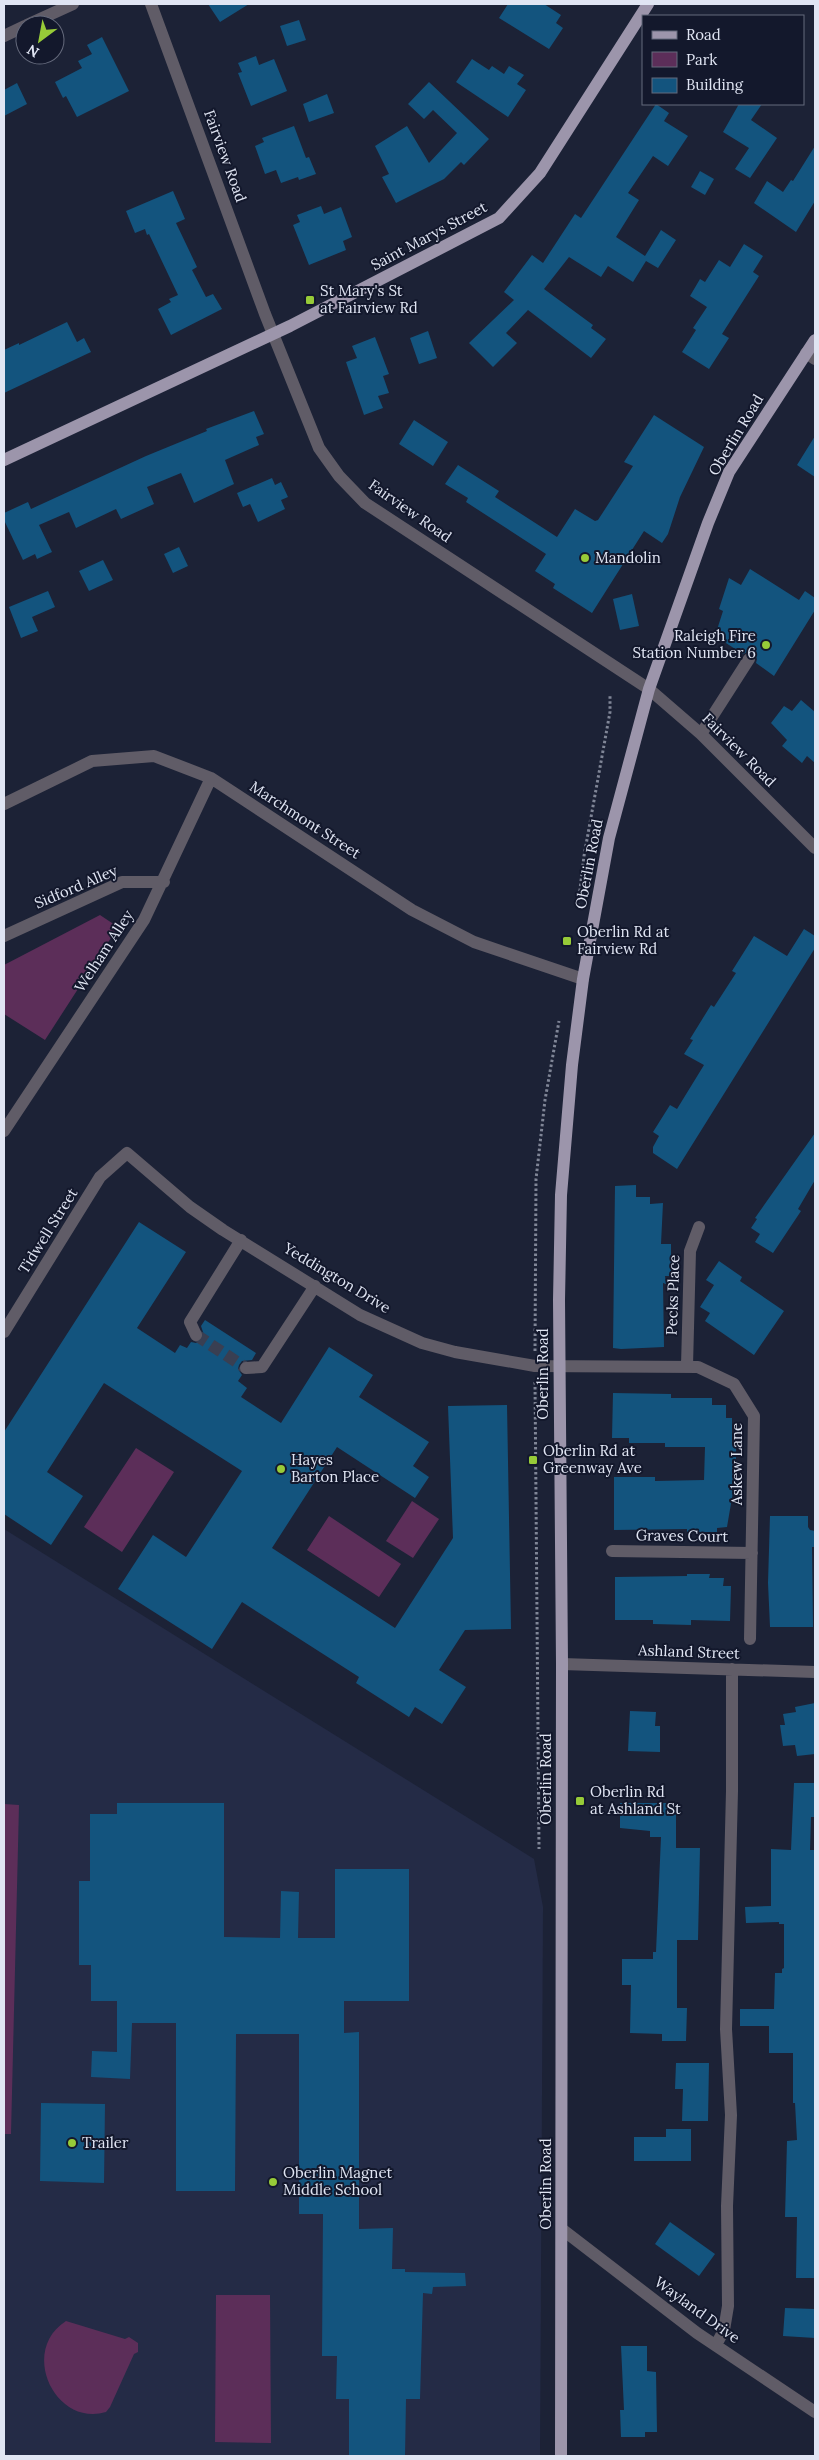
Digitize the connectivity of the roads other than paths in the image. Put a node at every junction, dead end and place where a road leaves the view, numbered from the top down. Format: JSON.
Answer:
{"nodes":[{"id":1,"x":73,"y":4,"type":"edge"},
{"id":2,"x":151,"y":4,"type":"edge"},
{"id":3,"x":648,"y":4,"type":"edge"},
{"id":4,"x":50,"y":15,"type":"edge"},
{"id":5,"x":274,"y":334,"type":"junction"},
{"id":6,"x":815,"y":340,"type":"edge"},
{"id":7,"x":811,"y":356,"type":"edge"},
{"id":8,"x":4,"y":460,"type":"edge"},
{"id":9,"x":749,"y":659,"type":"dead end"},
{"id":10,"x":649,"y":688,"type":"junction"},
{"id":11,"x":701,"y":734,"type":"junction"},
{"id":12,"x":211,"y":778,"type":"junction"},
{"id":13,"x":4,"y":804,"type":"edge"},
{"id":14,"x":815,"y":848,"type":"edge"},
{"id":15,"x":164,"y":882,"type":"junction"},
{"id":16,"x":4,"y":936,"type":"edge"},
{"id":17,"x":583,"y":979,"type":"junction"},
{"id":18,"x":4,"y":1131,"type":"edge"},
{"id":19,"x":127,"y":1153,"type":"joint"},
{"id":20,"x":699,"y":1227,"type":"dead end"},
{"id":21,"x":240,"y":1240,"type":"junction"},
{"id":22,"x":315,"y":1286,"type":"junction"},
{"id":23,"x":4,"y":1332,"type":"edge"},
{"id":24,"x":196,"y":1335,"type":"dead end"},
{"id":25,"x":687,"y":1366,"type":"junction"},
{"id":26,"x":559,"y":1367,"type":"junction"},
{"id":27,"x":246,"y":1368,"type":"dead end"},
{"id":28,"x":612,"y":1552,"type":"dead end"},
{"id":29,"x":752,"y":1553,"type":"junction"},
{"id":30,"x":750,"y":1639,"type":"dead end"},
{"id":31,"x":562,"y":1664,"type":"junction"},
{"id":32,"x":732,"y":1669,"type":"junction"},
{"id":33,"x":815,"y":1672,"type":"edge"},
{"id":34,"x":563,"y":2230,"type":"junction"},
{"id":35,"x":716,"y":2345,"type":"junction"},
{"id":36,"x":815,"y":2412,"type":"edge"},
{"id":37,"x":561,"y":2456,"type":"edge"}],
"edges":[{"from":1,"to":4,"type":"street"},
{"from":2,"to":5,"type":"street","name":"Fairview Road"},
{"from":3,"to":5,"type":"main road","name":"Saint Marys Street"},
{"from":5,"to":8,"type":"main road","name":"Saint Marys Street"},
{"from":5,"to":10,"type":"street","name":"Fairview Road"},
{"from":6,"to":7,"type":"main road","name":"Oberlin Road"},
{"from":7,"to":10,"type":"main road","name":"Oberlin Road"},
{"from":9,"to":11,"type":"street"},
{"from":10,"to":11,"type":"street","name":"Fairview Road"},
{"from":10,"to":17,"type":"main road","name":"Oberlin Road"},
{"from":11,"to":14,"type":"street","name":"Fairview Road"},
{"from":12,"to":13,"type":"street","name":"Marchmont Street"},
{"from":12,"to":15,"type":"street","name":"Welham Alley"},
{"from":12,"to":17,"type":"street","name":"Marchmont Street"},
{"from":15,"to":16,"type":"street","name":"Sidford Alley"},
{"from":15,"to":18,"type":"street","name":"Welham Alley"},
{"from":17,"to":26,"type":"main road","name":"Oberlin Road"},
{"from":19,"to":21,"type":"street","name":"Yeddington Drive"},
{"from":19,"to":23,"type":"street","name":"Tidwell Street"},
{"from":20,"to":25,"type":"street","name":"Pecks Place"},
{"from":21,"to":22,"type":"street","name":"Yeddington Drive"},
{"from":21,"to":24,"type":"street"},
{"from":22,"to":26,"type":"street","name":"Yeddington Drive"},
{"from":22,"to":27,"type":"street"},
{"from":25,"to":26,"type":"street","name":"Askew Lane"},
{"from":25,"to":29,"type":"street","name":"Askew Lane"},
{"from":26,"to":31,"type":"main road","name":"Oberlin Road"},
{"from":28,"to":29,"type":"street","name":"Graves Court"},
{"from":29,"to":30,"type":"street","name":"Askew Lane"},
{"from":31,"to":32,"type":"street","name":"Ashland Street"},
{"from":31,"to":34,"type":"main road","name":"Oberlin Road"},
{"from":32,"to":33,"type":"street","name":"Ashland Street"},
{"from":32,"to":35,"type":"street"},
{"from":34,"to":35,"type":"street","name":"Wayland Drive"},
{"from":34,"to":37,"type":"main road","name":"Oberlin Road"},
{"from":35,"to":36,"type":"street","name":"Wayland Drive"}]}
